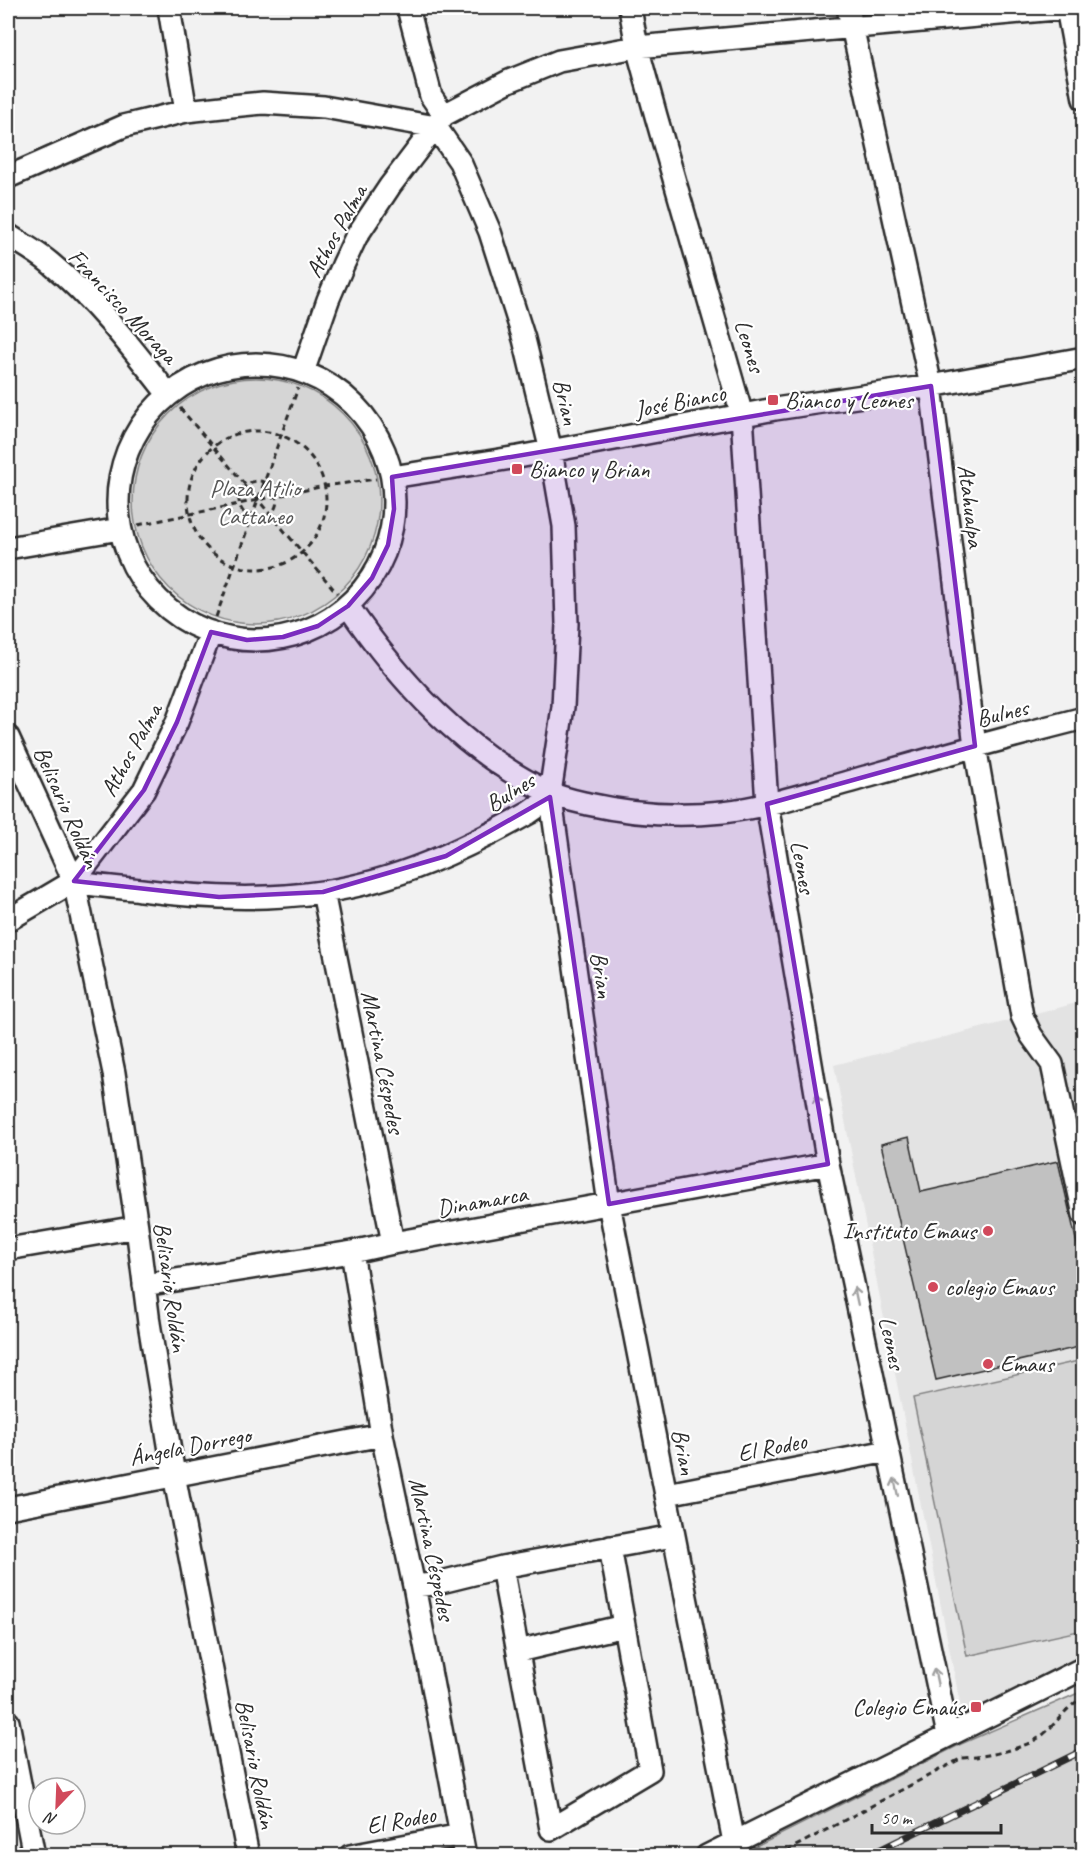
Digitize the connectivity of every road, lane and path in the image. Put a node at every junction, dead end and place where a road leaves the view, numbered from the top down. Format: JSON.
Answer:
{"nodes":[{"id":1,"x":169,"y":8,"type":"edge"},
{"id":2,"x":408,"y":8,"type":"edge"},
{"id":3,"x":630,"y":8,"type":"edge"},
{"id":4,"x":1067,"y":8,"type":"edge"},
{"id":5,"x":850,"y":17,"type":"edge"},
{"id":6,"x":637,"y":47,"type":"junction"},
{"id":7,"x":1083,"y":99,"type":"edge"},
{"id":8,"x":186,"y":111,"type":"junction"},
{"id":9,"x":440,"y":121,"type":"junction"},
{"id":10,"x":8,"y":177,"type":"edge"},
{"id":11,"x":8,"y":235,"type":"edge"},
{"id":12,"x":1083,"y":358,"type":"edge"},
{"id":13,"x":303,"y":372,"type":"junction"},
{"id":14,"x":931,"y":386,"type":"junction"},
{"id":15,"x":168,"y":394,"type":"junction"},
{"id":16,"x":742,"y":415,"type":"junction"},
{"id":17,"x":282,"y":435,"type":"junction"},
{"id":18,"x":212,"y":446,"type":"junction"},
{"id":19,"x":551,"y":451,"type":"junction"},
{"id":20,"x":392,"y":477,"type":"junction"},
{"id":21,"x":265,"y":483,"type":"junction"},
{"id":22,"x":246,"y":485,"type":"junction"},
{"id":23,"x":325,"y":486,"type":"junction"},
{"id":24,"x":276,"y":496,"type":"junction"},
{"id":25,"x":258,"y":500,"type":"junction"},
{"id":26,"x":240,"y":504,"type":"junction"},
{"id":27,"x":271,"y":514,"type":"junction"},
{"id":28,"x":188,"y":515,"type":"junction"},
{"id":29,"x":252,"y":518,"type":"junction"},
{"id":30,"x":120,"y":529,"type":"junction"},
{"id":31,"x":8,"y":548,"type":"edge"},
{"id":32,"x":303,"y":552,"type":"junction"},
{"id":33,"x":235,"y":566,"type":"junction"},
{"id":34,"x":348,"y":606,"type":"junction"},
{"id":35,"x":211,"y":632,"type":"junction"},
{"id":36,"x":1083,"y":718,"type":"edge"},
{"id":37,"x":8,"y":737,"type":"edge"},
{"id":38,"x":975,"y":746,"type":"junction"},
{"id":39,"x":550,"y":793,"type":"junction"},
{"id":40,"x":767,"y":804,"type":"junction"},
{"id":41,"x":74,"y":881,"type":"junction"},
{"id":42,"x":323,"y":892,"type":"junction"},
{"id":43,"x":8,"y":920,"type":"edge"},
{"id":44,"x":828,"y":1164,"type":"junction"},
{"id":45,"x":609,"y":1204,"type":"junction"},
{"id":46,"x":1083,"y":1215,"type":"edge"},
{"id":47,"x":137,"y":1227,"type":"junction"},
{"id":48,"x":393,"y":1243,"type":"junction"},
{"id":49,"x":8,"y":1249,"type":"edge"},
{"id":50,"x":352,"y":1252,"type":"junction"},
{"id":51,"x":144,"y":1285,"type":"junction"},
{"id":52,"x":382,"y":1435,"type":"junction"},
{"id":53,"x":888,"y":1450,"type":"junction"},
{"id":54,"x":174,"y":1474,"type":"junction"},
{"id":55,"x":667,"y":1494,"type":"junction"},
{"id":56,"x":8,"y":1508,"type":"edge"},
{"id":57,"x":673,"y":1536,"type":"junction"},
{"id":58,"x":610,"y":1548,"type":"junction"},
{"id":59,"x":502,"y":1567,"type":"junction"},
{"id":60,"x":414,"y":1586,"type":"junction"},
{"id":61,"x":624,"y":1626,"type":"junction"},
{"id":62,"x":518,"y":1651,"type":"junction"},
{"id":63,"x":1083,"y":1668,"type":"edge"},
{"id":64,"x":1083,"y":1697,"type":"edge"},
{"id":65,"x":8,"y":1722,"type":"edge"},
{"id":66,"x":948,"y":1734,"type":"junction"},
{"id":67,"x":734,"y":1842,"type":"junction"},
{"id":68,"x":463,"y":1845,"type":"edge"},
{"id":69,"x":34,"y":1856,"type":"edge"},
{"id":70,"x":248,"y":1856,"type":"edge"},
{"id":71,"x":350,"y":1856,"type":"edge"},
{"id":72,"x":707,"y":1856,"type":"edge"},
{"id":73,"x":777,"y":1856,"type":"edge"}],
"edges":[{"from":1,"to":8,"type":"street"},
{"from":2,"to":9,"type":"street","name":"Brian"},
{"from":3,"to":6,"type":"street","name":"Leones"},
{"from":4,"to":5,"type":"street"},
{"from":4,"to":7,"type":"street"},
{"from":5,"to":6,"type":"street"},
{"from":5,"to":14,"type":"street","name":"Atahualpa"},
{"from":6,"to":9,"type":"street"},
{"from":6,"to":16,"type":"street","name":"Leones"},
{"from":8,"to":9,"type":"street"},
{"from":8,"to":10,"type":"street"},
{"from":9,"to":13,"type":"street","name":"Athos Palma"},
{"from":9,"to":19,"type":"street","name":"Brian"},
{"from":11,"to":15,"type":"street","name":"Francisco Moraga"},
{"from":12,"to":14,"type":"street","name":"José Bianco"},
{"from":13,"to":15,"type":"street"},
{"from":13,"to":17,"type":"path"},
{"from":13,"to":20,"type":"street"},
{"from":14,"to":16,"type":"street","name":"José Bianco"},
{"from":14,"to":38,"type":"street","name":"Atahualpa"},
{"from":15,"to":18,"type":"path"},
{"from":15,"to":30,"type":"street"},
{"from":16,"to":19,"type":"street","name":"José Bianco"},
{"from":16,"to":40,"type":"street","name":"Leones"},
{"from":17,"to":18,"type":"path"},
{"from":17,"to":21,"type":"path"},
{"from":17,"to":23,"type":"path"},
{"from":18,"to":22,"type":"path"},
{"from":18,"to":28,"type":"path"},
{"from":19,"to":20,"type":"street","name":"José Bianco"},
{"from":19,"to":39,"type":"street","name":"Brian"},
{"from":20,"to":23,"type":"path"},
{"from":20,"to":34,"type":"street"},
{"from":21,"to":22,"type":"path"},
{"from":21,"to":24,"type":"path"},
{"from":21,"to":25,"type":"path"},
{"from":22,"to":25,"type":"path"},
{"from":22,"to":26,"type":"path"},
{"from":23,"to":24,"type":"path"},
{"from":23,"to":32,"type":"path"},
{"from":24,"to":25,"type":"path"},
{"from":24,"to":27,"type":"path"},
{"from":25,"to":26,"type":"path"},
{"from":25,"to":27,"type":"path"},
{"from":25,"to":29,"type":"path"},
{"from":26,"to":28,"type":"path"},
{"from":26,"to":29,"type":"path"},
{"from":27,"to":29,"type":"path"},
{"from":27,"to":32,"type":"path"},
{"from":28,"to":30,"type":"path"},
{"from":28,"to":33,"type":"path"},
{"from":29,"to":33,"type":"path"},
{"from":30,"to":31,"type":"street"},
{"from":30,"to":35,"type":"street"},
{"from":32,"to":33,"type":"path"},
{"from":32,"to":34,"type":"path"},
{"from":33,"to":35,"type":"path"},
{"from":34,"to":35,"type":"street"},
{"from":34,"to":39,"type":"street"},
{"from":35,"to":41,"type":"street","name":"Athos Palma"},
{"from":36,"to":38,"type":"street","name":"Bulnes"},
{"from":37,"to":41,"type":"street","name":"Belisario Roldán"},
{"from":38,"to":40,"type":"street","name":"Bulnes"},
{"from":38,"to":46,"type":"street","name":"Atahualpa"},
{"from":39,"to":40,"type":"street","name":"Bulnes"},
{"from":39,"to":42,"type":"street","name":"Bulnes"},
{"from":39,"to":45,"type":"street","name":"Brian"},
{"from":44,"to":40,"type":"street","name":"Leones","one_way":true},
{"from":41,"to":42,"type":"street","name":"Bulnes"},
{"from":41,"to":43,"type":"street"},
{"from":41,"to":47,"type":"street","name":"Belisario Roldán"},
{"from":42,"to":48,"type":"street","name":"Martina Céspedes"},
{"from":44,"to":45,"type":"street","name":"Dinamarca"},
{"from":53,"to":44,"type":"street","name":"Leones","one_way":true},
{"from":45,"to":48,"type":"street","name":"Dinamarca"},
{"from":45,"to":55,"type":"street","name":"Brian"},
{"from":47,"to":49,"type":"street"},
{"from":47,"to":51,"type":"street","name":"Belisario Roldán"},
{"from":48,"to":50,"type":"street","name":"Dinamarca"},
{"from":50,"to":51,"type":"street","name":"Dinamarca"},
{"from":50,"to":52,"type":"street","name":"Martina Céspedes"},
{"from":51,"to":54,"type":"street","name":"Belisario Roldán"},
{"from":52,"to":54,"type":"street","name":"Ángela Dorrego"},
{"from":52,"to":60,"type":"street","name":"Martina Céspedes"},
{"from":53,"to":55,"type":"street","name":"El Rodeo"},
{"from":66,"to":53,"type":"street","name":"Leones","one_way":true},
{"from":54,"to":56,"type":"street","name":"Ángela Dorrego"},
{"from":54,"to":70,"type":"street","name":"Belisario Roldán"},
{"from":55,"to":57,"type":"street","name":"Brian"},
{"from":57,"to":58,"type":"street"},
{"from":57,"to":67,"type":"street","name":"Brian"},
{"from":58,"to":59,"type":"street"},
{"from":58,"to":61,"type":"street"},
{"from":59,"to":60,"type":"street"},
{"from":59,"to":62,"type":"street"},
{"from":60,"to":68,"type":"street","name":"Martina Céspedes"},
{"from":61,"to":62,"type":"street"},
{"from":61,"to":62,"type":"street"},
{"from":63,"to":66,"type":"street"},
{"from":64,"to":73,"type":"path"},
{"from":65,"to":69,"type":"street"},
{"from":66,"to":67,"type":"street"},
{"from":67,"to":72,"type":"street"},
{"from":68,"to":71,"type":"street","name":"El Rodeo"}]}
